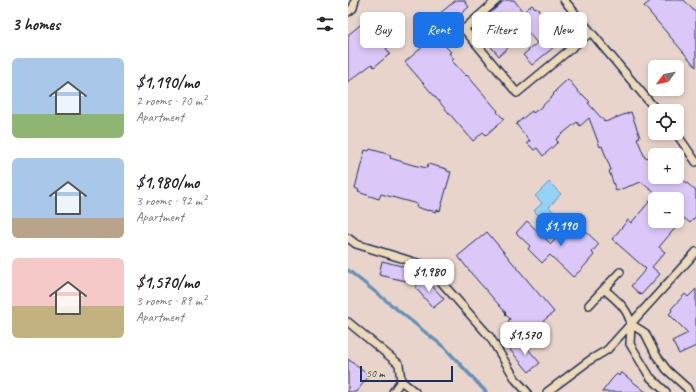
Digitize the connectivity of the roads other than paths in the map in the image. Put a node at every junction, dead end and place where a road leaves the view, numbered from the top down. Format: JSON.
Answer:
{"nodes":[{"id":1,"x":355,"y":0,"type":"edge"},
{"id":2,"x":497,"y":0,"type":"edge"},
{"id":3,"x":564,"y":0,"type":"edge"},
{"id":4,"x":348,"y":12,"type":"edge"},
{"id":5,"x":591,"y":32,"type":"junction"},
{"id":6,"x":651,"y":104,"type":"edge"},
{"id":7,"x":681,"y":140,"type":"edge"},
{"id":8,"x":696,"y":162,"type":"edge"},
{"id":9,"x":348,"y":238,"type":"edge"},
{"id":10,"x":696,"y":252,"type":"edge"},
{"id":11,"x":620,"y":272,"type":"dead end"},
{"id":12,"x":604,"y":289,"type":"junction"},
{"id":13,"x":589,"y":305,"type":"dead end"},
{"id":14,"x":348,"y":322,"type":"edge"},
{"id":15,"x":631,"y":324,"type":"junction"},
{"id":16,"x":401,"y":381,"type":"junction"},
{"id":17,"x":393,"y":392,"type":"edge"},
{"id":18,"x":415,"y":392,"type":"edge"},
{"id":19,"x":527,"y":392,"type":"edge"},
{"id":20,"x":547,"y":392,"type":"edge"},
{"id":21,"x":666,"y":392,"type":"edge"},
{"id":22,"x":689,"y":392,"type":"edge"}],
"edges":[{"from":1,"to":4,"type":"lane"},
{"from":2,"to":5,"type":"lane"},
{"from":3,"to":5,"type":"lane"},
{"from":5,"to":6,"type":"lane"},
{"from":7,"to":8,"type":"lane"},
{"from":9,"to":19,"type":"lane"},
{"from":10,"to":15,"type":"lane"},
{"from":11,"to":12,"type":"lane"},
{"from":12,"to":13,"type":"lane"},
{"from":12,"to":15,"type":"lane"},
{"from":14,"to":16,"type":"lane"},
{"from":15,"to":20,"type":"lane"},
{"from":15,"to":21,"type":"lane"},
{"from":15,"to":22,"type":"lane"},
{"from":16,"to":17,"type":"lane"},
{"from":16,"to":18,"type":"lane"}]}
